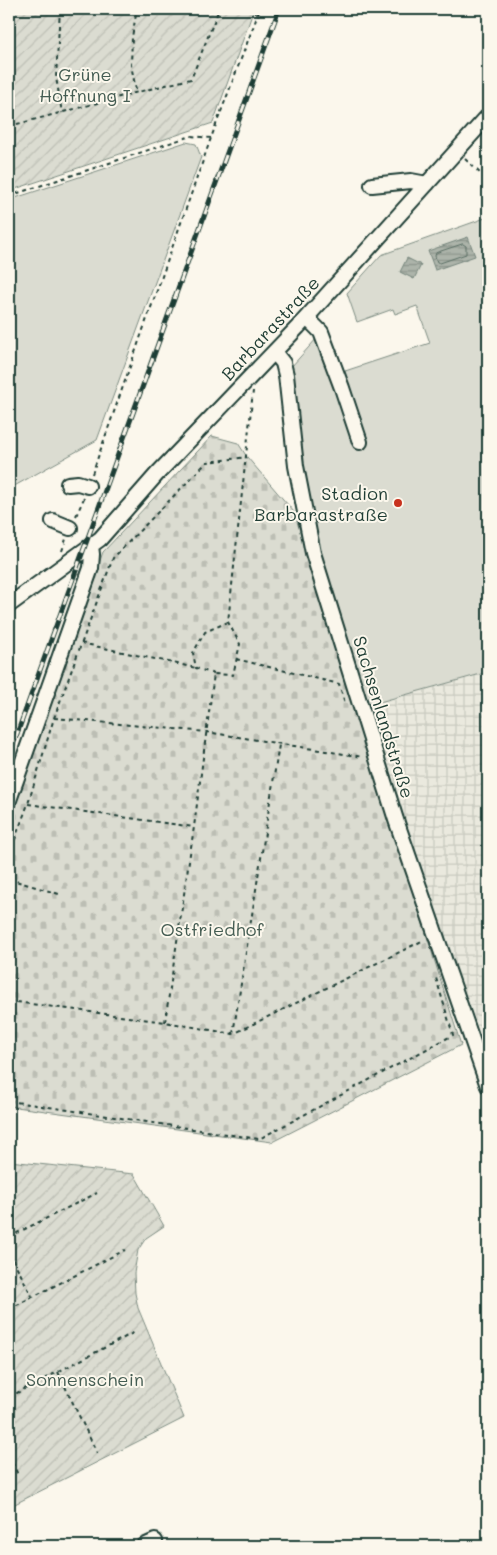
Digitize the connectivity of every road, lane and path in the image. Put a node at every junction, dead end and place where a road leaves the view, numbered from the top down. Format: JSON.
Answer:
{"nodes":[{"id":1,"x":60,"y":9,"type":"edge"},
{"id":2,"x":137,"y":9,"type":"edge"},
{"id":3,"x":219,"y":9,"type":"edge"},
{"id":4,"x":246,"y":9,"type":"edge"},
{"id":5,"x":260,"y":9,"type":"edge"},
{"id":6,"x":258,"y":14,"type":"junction"},
{"id":7,"x":136,"y":91,"type":"junction"},
{"id":8,"x":62,"y":113,"type":"junction"},
{"id":9,"x":488,"y":116,"type":"edge"},
{"id":10,"x":9,"y":126,"type":"edge"},
{"id":11,"x":211,"y":138,"type":"junction"},
{"id":12,"x":465,"y":158,"type":"dead end"},
{"id":13,"x":481,"y":174,"type":"dead end"},
{"id":14,"x":428,"y":184,"type":"junction"},
{"id":15,"x":372,"y":185,"type":"dead end"},
{"id":16,"x":9,"y":196,"type":"edge"},
{"id":17,"x":307,"y":318,"type":"junction"},
{"id":18,"x":275,"y":353,"type":"junction"},
{"id":19,"x":249,"y":379,"type":"junction"},
{"id":20,"x":360,"y":442,"type":"dead end"},
{"id":21,"x":247,"y":456,"type":"junction"},
{"id":22,"x":68,"y":484,"type":"dead end"},
{"id":23,"x":88,"y":486,"type":"junction"},
{"id":24,"x":53,"y":521,"type":"dead end"},
{"id":25,"x":70,"y":528,"type":"junction"},
{"id":26,"x":91,"y":546,"type":"junction"},
{"id":27,"x":67,"y":563,"type":"junction"},
{"id":28,"x":9,"y":605,"type":"edge"},
{"id":29,"x":228,"y":622,"type":"junction"},
{"id":30,"x":81,"y":643,"type":"junction"},
{"id":31,"x":236,"y":659,"type":"junction"},
{"id":32,"x":196,"y":668,"type":"junction"},
{"id":33,"x":214,"y":674,"type":"junction"},
{"id":34,"x":345,"y":702,"type":"dead end"},
{"id":35,"x":54,"y":718,"type":"junction"},
{"id":36,"x":207,"y":732,"type":"junction"},
{"id":37,"x":279,"y":744,"type":"junction"},
{"id":38,"x":364,"y":757,"type":"dead end"},
{"id":39,"x":9,"y":800,"type":"edge"},
{"id":40,"x":28,"y":804,"type":"junction"},
{"id":41,"x":194,"y":827,"type":"junction"},
{"id":42,"x":9,"y":855,"type":"edge"},
{"id":43,"x":9,"y":879,"type":"edge"},
{"id":44,"x":59,"y":894,"type":"dead end"},
{"id":45,"x":425,"y":939,"type":"dead end"},
{"id":46,"x":435,"y":974,"type":"dead end"},
{"id":47,"x":9,"y":1000,"type":"edge"},
{"id":48,"x":165,"y":1022,"type":"junction"},
{"id":49,"x":233,"y":1034,"type":"junction"},
{"id":50,"x":488,"y":1086,"type":"edge"},
{"id":51,"x":9,"y":1101,"type":"edge"},
{"id":52,"x":97,"y":1193,"type":"dead end"},
{"id":53,"x":9,"y":1237,"type":"edge"},
{"id":54,"x":125,"y":1250,"type":"dead end"},
{"id":55,"x":9,"y":1252,"type":"edge"},
{"id":56,"x":32,"y":1297,"type":"junction"},
{"id":57,"x":9,"y":1309,"type":"edge"},
{"id":58,"x":137,"y":1331,"type":"dead end"},
{"id":59,"x":58,"y":1372,"type":"junction"},
{"id":60,"x":9,"y":1397,"type":"edge"},
{"id":61,"x":97,"y":1453,"type":"dead end"},
{"id":62,"x":9,"y":1455,"type":"edge"},
{"id":63,"x":18,"y":1474,"type":"dead end"}],
"edges":[{"from":1,"to":8,"type":"path"},
{"from":2,"to":7,"type":"path"},
{"from":3,"to":7,"type":"path"},
{"from":4,"to":6,"type":"path"},
{"from":5,"to":6,"type":"path"},
{"from":6,"to":11,"type":"path"},
{"from":7,"to":8,"type":"path"},
{"from":8,"to":10,"type":"path"},
{"from":9,"to":14,"type":"street","name":"Barbarastraße"},
{"from":11,"to":16,"type":"path"},
{"from":11,"to":23,"type":"path"},
{"from":12,"to":13,"type":"path"},
{"from":14,"to":15,"type":"street"},
{"from":14,"to":17,"type":"street","name":"Barbarastraße"},
{"from":17,"to":18,"type":"street","name":"Barbarastraße"},
{"from":17,"to":20,"type":"street"},
{"from":18,"to":19,"type":"street","name":"Barbarastraße"},
{"from":18,"to":50,"type":"street","name":"Sachsenlandstraße"},
{"from":19,"to":21,"type":"path"},
{"from":19,"to":26,"type":"street","name":"Barbarastraße"},
{"from":21,"to":29,"type":"path"},
{"from":21,"to":30,"type":"path"},
{"from":22,"to":23,"type":"street"},
{"from":23,"to":25,"type":"path"},
{"from":24,"to":25,"type":"street"},
{"from":25,"to":27,"type":"path"},
{"from":26,"to":27,"type":"street","name":"Barbarastraße"},
{"from":26,"to":39,"type":"street"},
{"from":27,"to":28,"type":"street","name":"Barbarastraße"},
{"from":29,"to":31,"type":"path"},
{"from":29,"to":32,"type":"path"},
{"from":30,"to":32,"type":"path"},
{"from":30,"to":35,"type":"path"},
{"from":31,"to":33,"type":"path"},
{"from":31,"to":34,"type":"path"},
{"from":32,"to":33,"type":"path"},
{"from":33,"to":36,"type":"path"},
{"from":35,"to":36,"type":"path"},
{"from":35,"to":40,"type":"path"},
{"from":36,"to":37,"type":"path"},
{"from":36,"to":41,"type":"path"},
{"from":37,"to":38,"type":"path"},
{"from":37,"to":49,"type":"path"},
{"from":40,"to":41,"type":"path"},
{"from":40,"to":42,"type":"path"},
{"from":41,"to":48,"type":"path"},
{"from":43,"to":44,"type":"path"},
{"from":45,"to":49,"type":"path"},
{"from":46,"to":51,"type":"path"},
{"from":47,"to":48,"type":"path"},
{"from":48,"to":49,"type":"path"},
{"from":52,"to":53,"type":"path"},
{"from":54,"to":56,"type":"path"},
{"from":55,"to":56,"type":"path"},
{"from":56,"to":57,"type":"path"},
{"from":58,"to":59,"type":"path"},
{"from":59,"to":60,"type":"path"},
{"from":59,"to":61,"type":"path"},
{"from":62,"to":63,"type":"path"}]}
